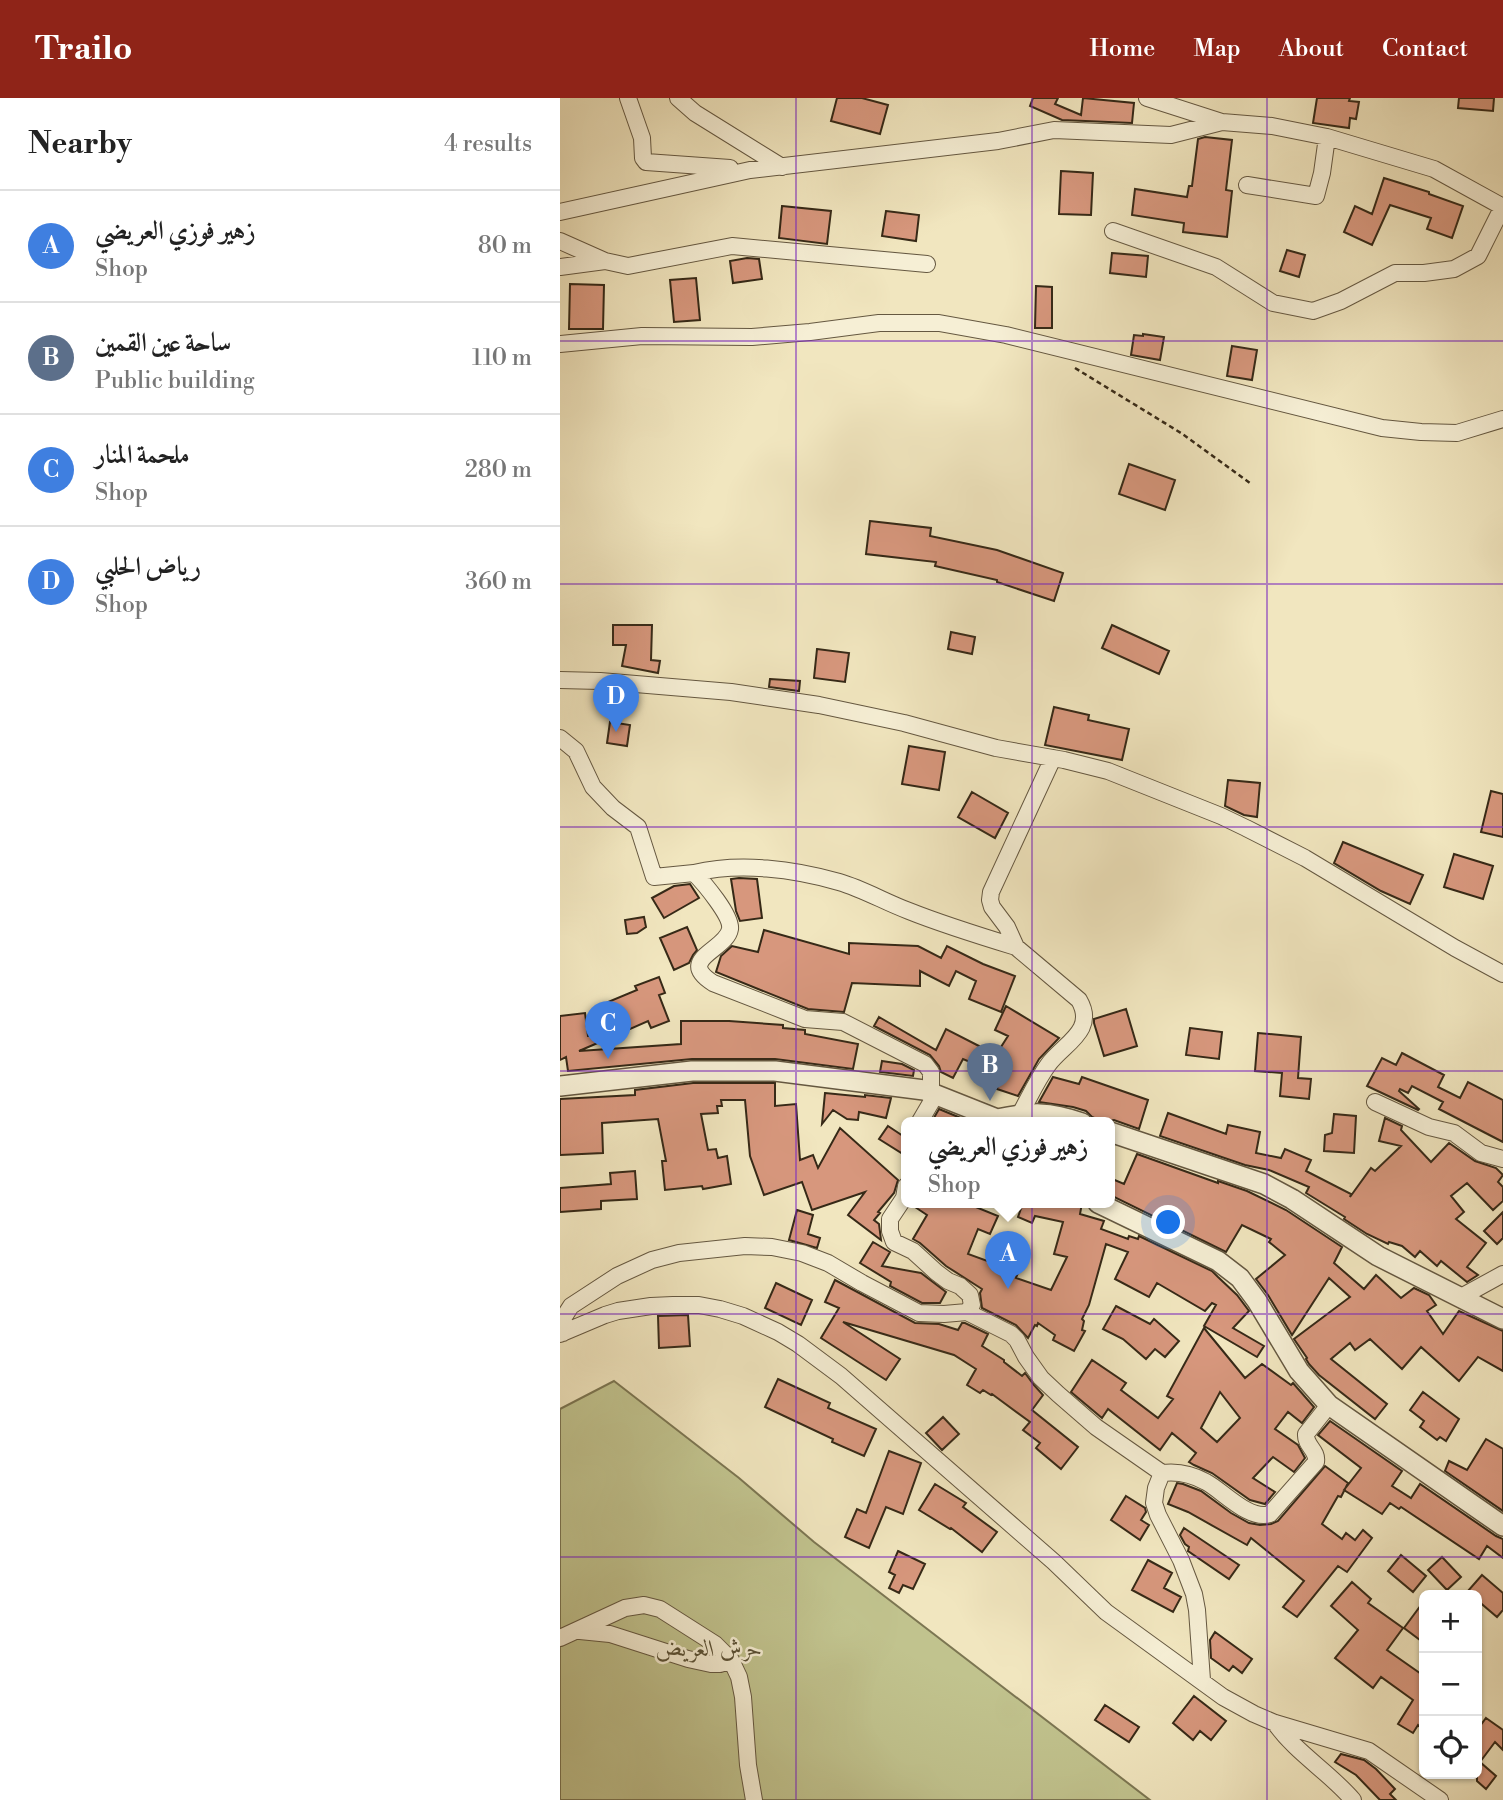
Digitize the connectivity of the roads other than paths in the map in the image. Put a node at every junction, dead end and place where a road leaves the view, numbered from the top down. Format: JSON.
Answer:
{"nodes":[{"id":1,"x":628,"y":98,"type":"edge"},
{"id":2,"x":678,"y":98,"type":"edge"},
{"id":3,"x":1147,"y":98,"type":"edge"},
{"id":4,"x":1222,"y":122,"type":"junction"},
{"id":5,"x":1326,"y":137,"type":"junction"},
{"id":6,"x":782,"y":167,"type":"junction"},
{"id":7,"x":750,"y":170,"type":"junction"},
{"id":8,"x":1247,"y":186,"type":"dead end"},
{"id":9,"x":1503,"y":206,"type":"edge"},
{"id":10,"x":560,"y":212,"type":"edge"},
{"id":11,"x":1113,"y":231,"type":"dead end"},
{"id":12,"x":560,"y":241,"type":"edge"},
{"id":13,"x":605,"y":261,"type":"junction"},
{"id":14,"x":927,"y":264,"type":"dead end"},
{"id":15,"x":560,"y":267,"type":"edge"},
{"id":16,"x":560,"y":344,"type":"edge"},
{"id":17,"x":1503,"y":419,"type":"edge"},
{"id":18,"x":560,"y":680,"type":"edge"},
{"id":19,"x":560,"y":738,"type":"edge"},
{"id":20,"x":1053,"y":758,"type":"junction"},
{"id":21,"x":694,"y":873,"type":"junction"},
{"id":22,"x":1016,"y":947,"type":"junction"},
{"id":23,"x":1503,"y":974,"type":"edge"},
{"id":24,"x":560,"y":1086,"type":"edge"},
{"id":25,"x":933,"y":1093,"type":"junction"},
{"id":26,"x":1375,"y":1102,"type":"dead end"},
{"id":27,"x":1020,"y":1114,"type":"junction"},
{"id":28,"x":922,"y":1117,"type":"edge"},
{"id":29,"x":990,"y":1117,"type":"edge"},
{"id":30,"x":1011,"y":1117,"type":"edge"},
{"id":31,"x":1060,"y":1117,"type":"edge"},
{"id":32,"x":1115,"y":1134,"type":"edge"},
{"id":33,"x":1503,"y":1159,"type":"edge"},
{"id":34,"x":901,"y":1202,"type":"edge"},
{"id":35,"x":1108,"y":1208,"type":"edge"},
{"id":36,"x":1503,"y":1274,"type":"edge"},
{"id":37,"x":1461,"y":1297,"type":"junction"},
{"id":38,"x":967,"y":1312,"type":"junction"},
{"id":39,"x":1503,"y":1319,"type":"edge"},
{"id":40,"x":561,"y":1333,"type":"edge"},
{"id":41,"x":1329,"y":1405,"type":"junction"},
{"id":42,"x":1162,"y":1473,"type":"junction"},
{"id":43,"x":1503,"y":1525,"type":"edge"},
{"id":44,"x":577,"y":1631,"type":"junction"},
{"id":45,"x":560,"y":1638,"type":"edge"},
{"id":46,"x":731,"y":1660,"type":"junction"},
{"id":47,"x":1202,"y":1680,"type":"junction"},
{"id":48,"x":1275,"y":1723,"type":"junction"},
{"id":49,"x":754,"y":1800,"type":"edge"},
{"id":50,"x":1353,"y":1800,"type":"edge"},
{"id":51,"x":1440,"y":1800,"type":"edge"}],
"edges":[{"from":1,"to":7,"type":"street"},
{"from":2,"to":6,"type":"street"},
{"from":3,"to":4,"type":"street"},
{"from":4,"to":5,"type":"street"},
{"from":4,"to":6,"type":"street"},
{"from":5,"to":8,"type":"street"},
{"from":5,"to":9,"type":"street"},
{"from":6,"to":7,"type":"street"},
{"from":7,"to":10,"type":"street"},
{"from":9,"to":11,"type":"street"},
{"from":12,"to":13,"type":"street"},
{"from":13,"to":14,"type":"street"},
{"from":13,"to":15,"type":"street"},
{"from":16,"to":17,"type":"street"},
{"from":18,"to":20,"type":"street"},
{"from":19,"to":21,"type":"street"},
{"from":20,"to":22,"type":"street"},
{"from":20,"to":23,"type":"street"},
{"from":21,"to":22,"type":"street"},
{"from":21,"to":25,"type":"street"},
{"from":22,"to":27,"type":"street"},
{"from":24,"to":25,"type":"street"},
{"from":25,"to":28,"type":"street"},
{"from":25,"to":29,"type":"street"},
{"from":26,"to":33,"type":"street"},
{"from":27,"to":30,"type":"street"},
{"from":27,"to":31,"type":"street"},
{"from":32,"to":37,"type":"street"},
{"from":34,"to":38,"type":"street"},
{"from":35,"to":41,"type":"street"},
{"from":36,"to":37,"type":"street"},
{"from":37,"to":39,"type":"street"},
{"from":38,"to":40,"type":"street"},
{"from":38,"to":42,"type":"street"},
{"from":40,"to":47,"type":"street"},
{"from":41,"to":42,"type":"street"},
{"from":41,"to":43,"type":"street"},
{"from":42,"to":47,"type":"street"},
{"from":44,"to":45,"type":"street"},
{"from":44,"to":46,"type":"street"},
{"from":44,"to":46,"type":"street"},
{"from":46,"to":49,"type":"street"},
{"from":47,"to":48,"type":"street"},
{"from":48,"to":50,"type":"street"},
{"from":48,"to":51,"type":"street"}]}
